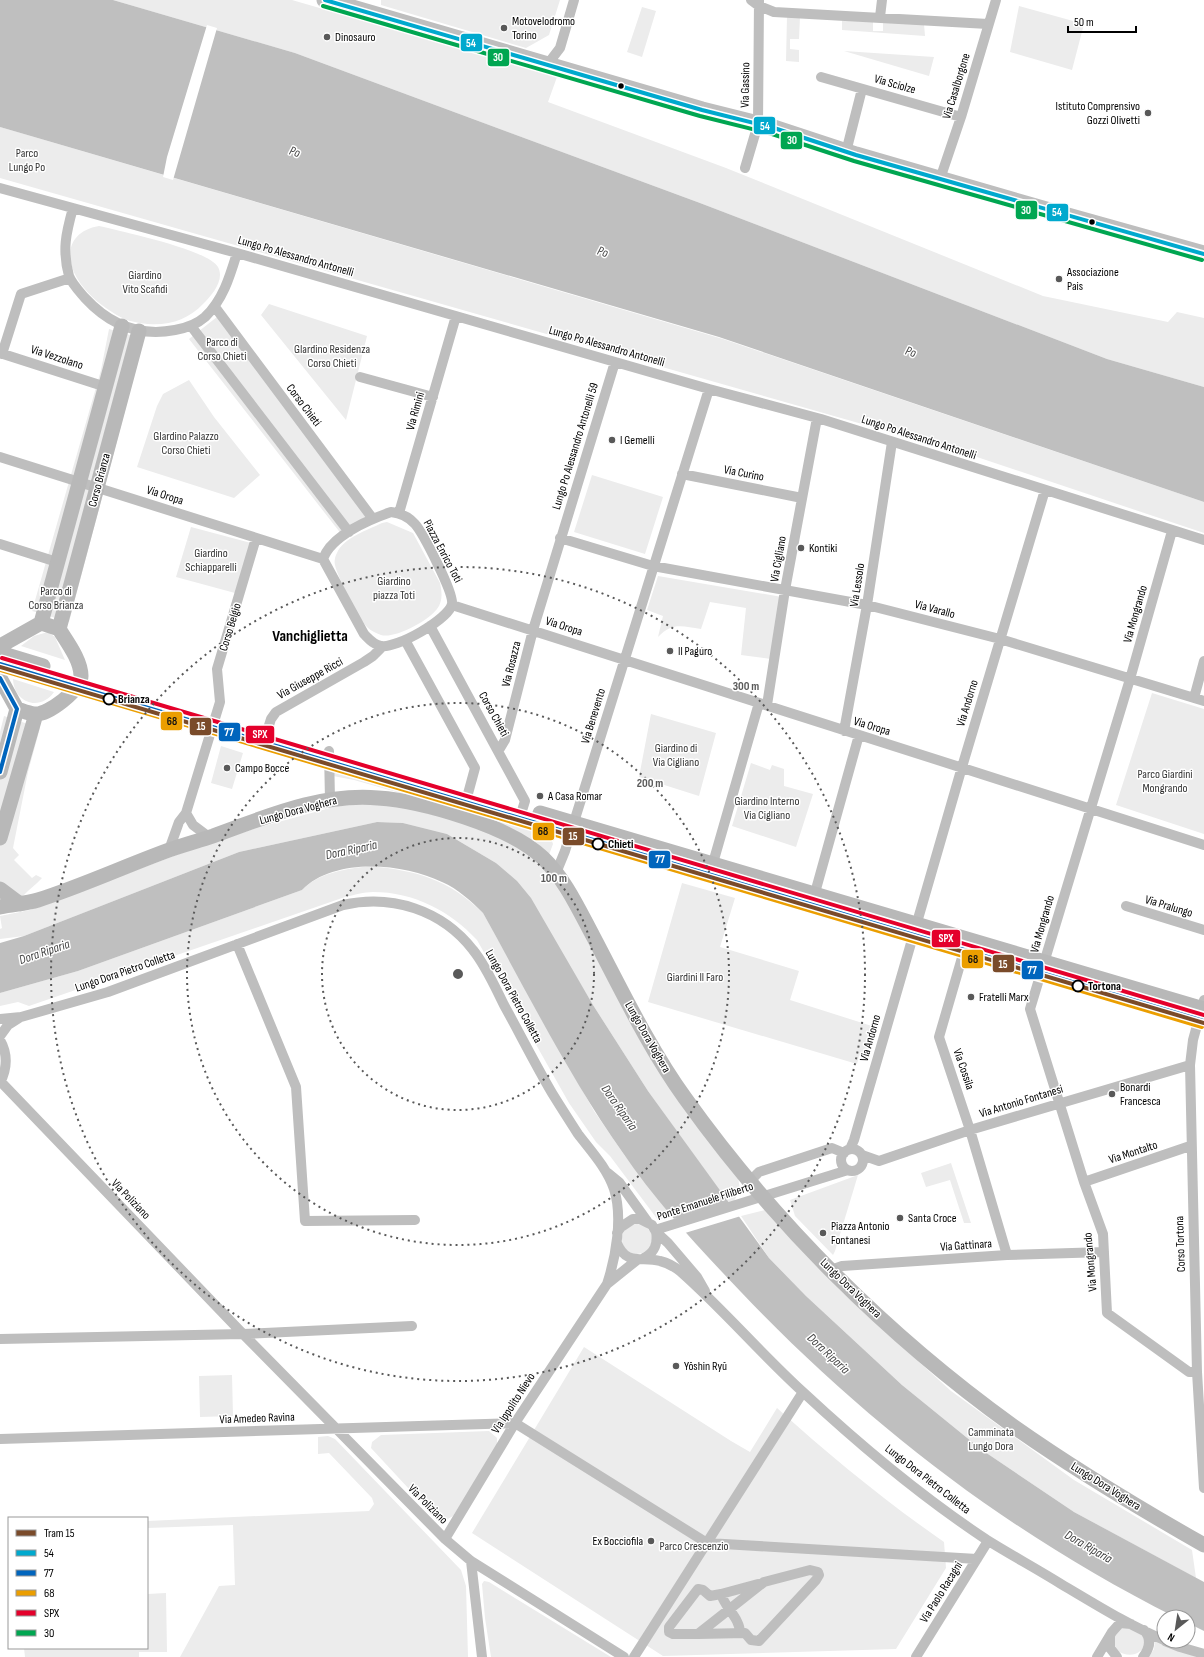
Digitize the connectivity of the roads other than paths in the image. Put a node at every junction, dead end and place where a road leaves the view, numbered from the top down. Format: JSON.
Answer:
{"nodes":[{"id":1,"x":325,"y":0,"type":"edge"},
{"id":2,"x":574,"y":0,"type":"edge"},
{"id":3,"x":882,"y":0,"type":"edge"},
{"id":4,"x":996,"y":0,"type":"edge"},
{"id":5,"x":758,"y":1,"type":"edge"},
{"id":6,"x":359,"y":5,"type":"edge"},
{"id":7,"x":880,"y":17,"type":"junction"},
{"id":8,"x":988,"y":24,"type":"junction"},
{"id":9,"x":546,"y":65,"type":"junction"},
{"id":10,"x":822,"y":77,"type":"dead end"},
{"id":11,"x":862,"y":89,"type":"junction"},
{"id":12,"x":961,"y":117,"type":"junction"},
{"id":13,"x":758,"y":124,"type":"junction"},
{"id":14,"x":846,"y":152,"type":"junction"},
{"id":15,"x":745,"y":168,"type":"dead end"},
{"id":16,"x":940,"y":179,"type":"junction"},
{"id":17,"x":0,"y":188,"type":"edge"},
{"id":18,"x":73,"y":208,"type":"junction"},
{"id":19,"x":237,"y":253,"type":"junction"},
{"id":20,"x":1204,"y":254,"type":"edge"},
{"id":21,"x":70,"y":278,"type":"junction"},
{"id":22,"x":214,"y":307,"type":"junction"},
{"id":23,"x":456,"y":316,"type":"junction"},
{"id":24,"x":122,"y":326,"type":"junction"},
{"id":25,"x":191,"y":326,"type":"junction"},
{"id":26,"x":139,"y":331,"type":"junction"},
{"id":27,"x":1,"y":354,"type":"edge"},
{"id":28,"x":615,"y":362,"type":"junction"},
{"id":29,"x":360,"y":377,"type":"dead end"},
{"id":30,"x":106,"y":387,"type":"junction"},
{"id":31,"x":709,"y":389,"type":"junction"},
{"id":32,"x":433,"y":397,"type":"junction"},
{"id":33,"x":817,"y":418,"type":"junction"},
{"id":34,"x":892,"y":442,"type":"junction"},
{"id":35,"x":0,"y":457,"type":"edge"},
{"id":36,"x":682,"y":474,"type":"junction"},
{"id":37,"x":80,"y":482,"type":"junction"},
{"id":38,"x":97,"y":487,"type":"junction"},
{"id":39,"x":1045,"y":490,"type":"junction"},
{"id":40,"x":802,"y":498,"type":"junction"},
{"id":41,"x":399,"y":513,"type":"junction"},
{"id":42,"x":372,"y":519,"type":"junction"},
{"id":43,"x":1172,"y":531,"type":"junction"},
{"id":44,"x":349,"y":532,"type":"junction"},
{"id":45,"x":256,"y":538,"type":"junction"},
{"id":46,"x":560,"y":538,"type":"junction"},
{"id":47,"x":1204,"y":540,"type":"edge"},
{"id":48,"x":0,"y":544,"type":"edge"},
{"id":49,"x":323,"y":559,"type":"junction"},
{"id":50,"x":57,"y":562,"type":"junction"},
{"id":51,"x":653,"y":566,"type":"junction"},
{"id":52,"x":785,"y":590,"type":"junction"},
{"id":53,"x":452,"y":605,"type":"junction"},
{"id":54,"x":867,"y":605,"type":"junction"},
{"id":55,"x":40,"y":623,"type":"junction"},
{"id":56,"x":430,"y":626,"type":"junction"},
{"id":57,"x":59,"y":629,"type":"junction"},
{"id":58,"x":533,"y":630,"type":"junction"},
{"id":59,"x":1000,"y":639,"type":"junction"},
{"id":60,"x":405,"y":640,"type":"junction"},
{"id":61,"x":0,"y":646,"type":"edge"},
{"id":62,"x":382,"y":647,"type":"junction"},
{"id":63,"x":0,"y":653,"type":"edge"},
{"id":64,"x":625,"y":659,"type":"junction"},
{"id":65,"x":1204,"y":661,"type":"edge"},
{"id":66,"x":0,"y":664,"type":"edge"},
{"id":67,"x":0,"y":678,"type":"edge"},
{"id":68,"x":1130,"y":679,"type":"junction"},
{"id":69,"x":80,"y":682,"type":"junction"},
{"id":70,"x":1199,"y":699,"type":"edge"},
{"id":71,"x":763,"y":704,"type":"junction"},
{"id":72,"x":17,"y":709,"type":"junction"},
{"id":73,"x":36,"y":714,"type":"junction"},
{"id":74,"x":215,"y":722,"type":"junction"},
{"id":75,"x":844,"y":730,"type":"junction"},
{"id":76,"x":859,"y":735,"type":"junction"},
{"id":77,"x":265,"y":737,"type":"junction"},
{"id":78,"x":499,"y":750,"type":"junction"},
{"id":79,"x":329,"y":756,"type":"junction"},
{"id":80,"x":962,"y":767,"type":"junction"},
{"id":81,"x":0,"y":772,"type":"edge"},
{"id":82,"x":467,"y":797,"type":"junction"},
{"id":83,"x":330,"y":800,"type":"junction"},
{"id":84,"x":1090,"y":809,"type":"junction"},
{"id":85,"x":186,"y":813,"type":"junction"},
{"id":86,"x":522,"y":813,"type":"junction"},
{"id":87,"x":572,"y":827,"type":"junction"},
{"id":88,"x":209,"y":837,"type":"junction"},
{"id":89,"x":0,"y":838,"type":"edge"},
{"id":90,"x":1204,"y":845,"type":"edge"},
{"id":91,"x":169,"y":850,"type":"junction"},
{"id":92,"x":711,"y":868,"type":"junction"},
{"id":93,"x":556,"y":873,"type":"junction"},
{"id":94,"x":0,"y":890,"type":"edge"},
{"id":95,"x":814,"y":899,"type":"junction"},
{"id":96,"x":20,"y":904,"type":"junction"},
{"id":97,"x":1126,"y":906,"type":"dead end"},
{"id":98,"x":0,"y":907,"type":"edge"},
{"id":99,"x":0,"y":917,"type":"edge"},
{"id":100,"x":915,"y":929,"type":"junction"},
{"id":101,"x":1204,"y":930,"type":"edge"},
{"id":102,"x":237,"y":944,"type":"junction"},
{"id":103,"x":966,"y":944,"type":"junction"},
{"id":104,"x":1043,"y":967,"type":"junction"},
{"id":105,"x":1202,"y":1012,"type":"edge"},
{"id":106,"x":21,"y":1017,"type":"junction"},
{"id":107,"x":0,"y":1018,"type":"edge"},
{"id":108,"x":0,"y":1036,"type":"edge"},
{"id":109,"x":0,"y":1040,"type":"edge"},
{"id":110,"x":1190,"y":1065,"type":"junction"},
{"id":111,"x":0,"y":1082,"type":"edge"},
{"id":112,"x":1060,"y":1102,"type":"junction"},
{"id":113,"x":970,"y":1130,"type":"junction"},
{"id":114,"x":1190,"y":1146,"type":"junction"},
{"id":115,"x":847,"y":1151,"type":"junction"},
{"id":116,"x":862,"y":1155,"type":"junction"},
{"id":117,"x":846,"y":1168,"type":"junction"},
{"id":118,"x":606,"y":1172,"type":"junction"},
{"id":119,"x":750,"y":1181,"type":"junction"},
{"id":120,"x":1084,"y":1182,"type":"junction"},
{"id":121,"x":763,"y":1196,"type":"junction"},
{"id":122,"x":415,"y":1220,"type":"dead end"},
{"id":123,"x":646,"y":1221,"type":"junction"},
{"id":124,"x":656,"y":1231,"type":"junction"},
{"id":125,"x":617,"y":1238,"type":"junction"},
{"id":126,"x":1104,"y":1252,"type":"junction"},
{"id":127,"x":1007,"y":1255,"type":"junction"},
{"id":128,"x":641,"y":1259,"type":"junction"},
{"id":129,"x":831,"y":1270,"type":"junction"},
{"id":130,"x":607,"y":1284,"type":"junction"},
{"id":131,"x":708,"y":1296,"type":"junction"},
{"id":132,"x":412,"y":1326,"type":"dead end"},
{"id":133,"x":243,"y":1334,"type":"junction"},
{"id":134,"x":0,"y":1339,"type":"edge"},
{"id":135,"x":1197,"y":1372,"type":"junction"},
{"id":136,"x":803,"y":1392,"type":"junction"},
{"id":137,"x":515,"y":1423,"type":"junction"},
{"id":138,"x":336,"y":1429,"type":"junction"},
{"id":139,"x":0,"y":1439,"type":"edge"},
{"id":140,"x":1204,"y":1488,"type":"edge"},
{"id":141,"x":445,"y":1539,"type":"junction"},
{"id":142,"x":988,"y":1541,"type":"junction"},
{"id":143,"x":707,"y":1543,"type":"junction"},
{"id":144,"x":1204,"y":1545,"type":"edge"},
{"id":145,"x":977,"y":1559,"type":"junction"},
{"id":146,"x":471,"y":1561,"type":"junction"},
{"id":147,"x":764,"y":1582,"type":"junction"},
{"id":148,"x":721,"y":1594,"type":"junction"},
{"id":149,"x":729,"y":1610,"type":"junction"},
{"id":150,"x":1132,"y":1624,"type":"junction"},
{"id":151,"x":1142,"y":1629,"type":"junction"},
{"id":152,"x":740,"y":1633,"type":"junction"},
{"id":153,"x":698,"y":1634,"type":"junction"},
{"id":154,"x":1110,"y":1636,"type":"junction"},
{"id":155,"x":1156,"y":1636,"type":"edge"},
{"id":156,"x":1187,"y":1649,"type":"edge"},
{"id":157,"x":1204,"y":1654,"type":"edge"},
{"id":158,"x":482,"y":1657,"type":"edge"},
{"id":159,"x":624,"y":1657,"type":"edge"},
{"id":160,"x":634,"y":1657,"type":"edge"},
{"id":161,"x":916,"y":1657,"type":"edge"},
{"id":162,"x":1097,"y":1657,"type":"edge"},
{"id":163,"x":1117,"y":1657,"type":"edge"},
{"id":164,"x":1143,"y":1657,"type":"edge"}],
"edges":[{"from":1,"to":6,"type":"main road"},
{"from":2,"to":9,"type":"street"},
{"from":3,"to":7,"type":"street"},
{"from":4,"to":8,"type":"street","name":"Via Casalborgone"},
{"from":5,"to":7,"type":"street"},
{"from":5,"to":13,"type":"street","name":"Via Gassino"},
{"from":6,"to":9,"type":"main road"},
{"from":7,"to":8,"type":"street"},
{"from":8,"to":12,"type":"street","name":"Via Casalborgone"},
{"from":9,"to":13,"type":"main road"},
{"from":10,"to":11,"type":"street","name":"Via Sciolze"},
{"from":11,"to":12,"type":"street","name":"Via Sciolze"},
{"from":11,"to":14,"type":"street"},
{"from":12,"to":16,"type":"street","name":"Via Casalborgone"},
{"from":13,"to":14,"type":"main road"},
{"from":13,"to":15,"type":"street","name":"Via Gassino"},
{"from":14,"to":16,"type":"main road"},
{"from":16,"to":20,"type":"main road"},
{"from":17,"to":18,"type":"street","name":"Lungo Po Alessandro Antonelli"},
{"from":18,"to":19,"type":"street","name":"Lungo Po Alessandro Antonelli"},
{"from":18,"to":21,"type":"street"},
{"from":19,"to":22,"type":"street"},
{"from":19,"to":23,"type":"street","name":"Lungo Po Alessandro Antonelli"},
{"from":21,"to":24,"type":"street"},
{"from":21,"to":27,"type":"street"},
{"from":22,"to":25,"type":"street"},
{"from":22,"to":42,"type":"street","name":"Corso Chieti"},
{"from":23,"to":28,"type":"street","name":"Lungo Po Alessandro Antonelli"},
{"from":23,"to":32,"type":"street","name":"Via Rimini"},
{"from":24,"to":26,"type":"street"},
{"from":24,"to":30,"type":"street","name":"Corso Brianza"},
{"from":25,"to":26,"type":"street"},
{"from":25,"to":44,"type":"street"},
{"from":26,"to":38,"type":"street","name":"Corso Brianza"},
{"from":27,"to":30,"type":"street","name":"Via Vezzolano"},
{"from":28,"to":31,"type":"street","name":"Lungo Po Alessandro Antonelli"},
{"from":28,"to":46,"type":"street","name":"Lungo Po Alessandro Antonelli 59"},
{"from":29,"to":32,"type":"street"},
{"from":30,"to":37,"type":"street","name":"Corso Brianza"},
{"from":31,"to":33,"type":"street","name":"Lungo Po Alessandro Antonelli"},
{"from":31,"to":36,"type":"street","name":"Via Benevento"},
{"from":32,"to":41,"type":"street","name":"Via Rimini"},
{"from":33,"to":34,"type":"street","name":"Lungo Po Alessandro Antonelli"},
{"from":33,"to":40,"type":"street","name":"Via Cigliano"},
{"from":34,"to":39,"type":"street","name":"Lungo Po Alessandro Antonelli"},
{"from":34,"to":54,"type":"street","name":"Via Lessolo"},
{"from":35,"to":37,"type":"street","name":"Via Oropa"},
{"from":36,"to":40,"type":"street","name":"Via Curino"},
{"from":36,"to":51,"type":"street","name":"Via Benevento"},
{"from":37,"to":38,"type":"street","name":"Via Oropa"},
{"from":37,"to":50,"type":"street","name":"Corso Brianza"},
{"from":38,"to":45,"type":"street","name":"Via Oropa"},
{"from":38,"to":57,"type":"street","name":"Corso Brianza"},
{"from":39,"to":43,"type":"street","name":"Lungo Po Alessandro Antonelli"},
{"from":39,"to":59,"type":"street","name":"Via Andorno"},
{"from":40,"to":52,"type":"street","name":"Via Cigliano"},
{"from":41,"to":42,"type":"street"},
{"from":41,"to":53,"type":"street","name":"Piazza Enrico Toti"},
{"from":42,"to":44,"type":"street"},
{"from":43,"to":47,"type":"street","name":"Lungo Po Alessandro Antonelli"},
{"from":43,"to":68,"type":"street","name":"Via Mongrando"},
{"from":44,"to":49,"type":"street"},
{"from":45,"to":49,"type":"street","name":"Via Oropa"},
{"from":45,"to":74,"type":"street","name":"Corso Belgio"},
{"from":46,"to":51,"type":"street"},
{"from":46,"to":58,"type":"street","name":"Via Oropa"},
{"from":48,"to":50,"type":"street"},
{"from":49,"to":62,"type":"street"},
{"from":50,"to":55,"type":"street","name":"Corso Brianza"},
{"from":51,"to":52,"type":"street","name":"Via Varallo"},
{"from":51,"to":64,"type":"street","name":"Via Benevento"},
{"from":52,"to":54,"type":"street","name":"Via Varallo"},
{"from":52,"to":71,"type":"street","name":"Via Cigliano"},
{"from":53,"to":56,"type":"street"},
{"from":53,"to":58,"type":"street","name":"Via Oropa"},
{"from":54,"to":59,"type":"street","name":"Via Varallo"},
{"from":54,"to":75,"type":"street","name":"Via Lessolo"},
{"from":55,"to":57,"type":"street"},
{"from":55,"to":61,"type":"street"},
{"from":56,"to":60,"type":"street"},
{"from":56,"to":78,"type":"street","name":"Corso Chieti"},
{"from":57,"to":69,"type":"street"},
{"from":58,"to":64,"type":"street","name":"Via Oropa"},
{"from":58,"to":78,"type":"street","name":"Via Rosazza"},
{"from":59,"to":68,"type":"street","name":"Via Varallo"},
{"from":59,"to":80,"type":"street","name":"Via Andorno"},
{"from":60,"to":62,"type":"street"},
{"from":60,"to":82,"type":"street"},
{"from":62,"to":77,"type":"street","name":"Via Giuseppe Ricci"},
{"from":63,"to":69,"type":"street"},
{"from":64,"to":71,"type":"street","name":"Via Oropa"},
{"from":64,"to":87,"type":"street","name":"Via Benevento"},
{"from":65,"to":70,"type":"street"},
{"from":66,"to":69,"type":"street"},
{"from":67,"to":72,"type":"street"},
{"from":68,"to":70,"type":"street","name":"Via Varallo"},
{"from":68,"to":84,"type":"street","name":"Via Mongrando"},
{"from":69,"to":73,"type":"street"},
{"from":69,"to":74,"type":"street"},
{"from":71,"to":75,"type":"street","name":"Via Oropa"},
{"from":71,"to":92,"type":"street","name":"Via Cigliano"},
{"from":72,"to":73,"type":"street"},
{"from":72,"to":81,"type":"street"},
{"from":73,"to":89,"type":"street"},
{"from":74,"to":77,"type":"street"},
{"from":74,"to":85,"type":"street","name":"Corso Belgio"},
{"from":75,"to":76,"type":"street","name":"Via Oropa"},
{"from":76,"to":80,"type":"street","name":"Via Oropa"},
{"from":76,"to":95,"type":"street"},
{"from":77,"to":79,"type":"street"},
{"from":78,"to":86,"type":"street","name":"Corso Chieti"},
{"from":79,"to":82,"type":"street"},
{"from":79,"to":83,"type":"street"},
{"from":80,"to":84,"type":"street","name":"Via Oropa"},
{"from":80,"to":100,"type":"street","name":"Via Andorno"},
{"from":82,"to":86,"type":"street"},
{"from":83,"to":88,"type":"street","name":"Lungo Dora Voghera"},
{"from":83,"to":93,"type":"street","name":"Lungo Dora Voghera"},
{"from":84,"to":90,"type":"street","name":"Via Oropa"},
{"from":84,"to":104,"type":"street","name":"Via Mongrando"},
{"from":85,"to":88,"type":"street"},
{"from":85,"to":91,"type":"street","name":"Corso Belgio"},
{"from":86,"to":87,"type":"street"},
{"from":87,"to":92,"type":"street"},
{"from":87,"to":93,"type":"street","name":"Via Benevento"},
{"from":88,"to":91,"type":"street","name":"Lungo Dora Voghera"},
{"from":91,"to":96,"type":"street","name":"Lungo Dora Voghera"},
{"from":92,"to":95,"type":"street"},
{"from":93,"to":119,"type":"street","name":"Lungo Dora Voghera"},
{"from":94,"to":96,"type":"street"},
{"from":95,"to":100,"type":"street"},
{"from":96,"to":98,"type":"street","name":"Lungo Dora Voghera"},
{"from":96,"to":99,"type":"street","name":"Lungo Dora Voghera"},
{"from":97,"to":101,"type":"street","name":"Via Pralungo"},
{"from":100,"to":103,"type":"street"},
{"from":100,"to":115,"type":"street","name":"Via Andorno"},
{"from":102,"to":106,"type":"street","name":"Lungo Dora Pietro Colletta"},
{"from":102,"to":118,"type":"street","name":"Lungo Dora Pietro Colletta"},
{"from":102,"to":122,"type":"street"},
{"from":103,"to":104,"type":"street"},
{"from":103,"to":113,"type":"street","name":"Via Cossila"},
{"from":104,"to":105,"type":"street"},
{"from":104,"to":112,"type":"street","name":"Via Mongrando"},
{"from":105,"to":110,"type":"street","name":"Corso Tortona"},
{"from":106,"to":107,"type":"street","name":"Lungo Dora Pietro Colletta"},
{"from":106,"to":108,"type":"street","name":"Lungo Dora Pietro Colletta"},
{"from":109,"to":111,"type":"street","name":"Via Poliziano"},
{"from":110,"to":112,"type":"street","name":"Via Antonio Fontanesi"},
{"from":110,"to":114,"type":"street","name":"Corso Tortona"},
{"from":111,"to":133,"type":"street","name":"Via Poliziano"},
{"from":112,"to":113,"type":"street","name":"Via Antonio Fontanesi"},
{"from":112,"to":120,"type":"street","name":"Via Mongrando"},
{"from":113,"to":116,"type":"street","name":"Via Antonio Fontanesi"},
{"from":113,"to":127,"type":"street","name":"Via Cossila"},
{"from":114,"to":120,"type":"street","name":"Via Montalto"},
{"from":114,"to":135,"type":"street","name":"Corso Tortona"},
{"from":115,"to":116,"type":"street"},
{"from":115,"to":117,"type":"street"},
{"from":115,"to":119,"type":"street"},
{"from":116,"to":117,"type":"street"},
{"from":117,"to":121,"type":"street"},
{"from":118,"to":123,"type":"street","name":"Lungo Dora Pietro Colletta"},
{"from":118,"to":125,"type":"street","name":"Lungo Dora Pietro Colletta"},
{"from":119,"to":121,"type":"street","name":"Lungo Dora Voghera"},
{"from":120,"to":126,"type":"street","name":"Via Mongrando"},
{"from":121,"to":124,"type":"street","name":"Ponte Emanuele Filiberto"},
{"from":121,"to":129,"type":"street","name":"Lungo Dora Voghera"},
{"from":123,"to":124,"type":"street","name":"Lungo Dora Pietro Colletta"},
{"from":123,"to":125,"type":"street"},
{"from":124,"to":128,"type":"street"},
{"from":124,"to":131,"type":"street","name":"Lungo Dora Pietro Colletta"},
{"from":125,"to":128,"type":"street","name":"Lungo Dora Pietro Colletta"},
{"from":125,"to":130,"type":"street","name":"Lungo Dora Pietro Colletta"},
{"from":126,"to":127,"type":"street","name":"Via Gattinara"},
{"from":126,"to":135,"type":"street","name":"Via Mongrando"},
{"from":127,"to":129,"type":"street","name":"Via Gattinara"},
{"from":128,"to":130,"type":"street"},
{"from":128,"to":131,"type":"street","name":"Lungo Dora Pietro Colletta"},
{"from":129,"to":144,"type":"street","name":"Lungo Dora Voghera"},
{"from":130,"to":137,"type":"street","name":"Via Ippolito Nievo"},
{"from":131,"to":136,"type":"street","name":"Lungo Dora Pietro Colletta"},
{"from":132,"to":133,"type":"street"},
{"from":133,"to":134,"type":"street"},
{"from":133,"to":138,"type":"street","name":"Via Poliziano"},
{"from":135,"to":140,"type":"street","name":"Corso Tortona"},
{"from":136,"to":142,"type":"street","name":"Lungo Dora Pietro Colletta"},
{"from":136,"to":143,"type":"street"},
{"from":137,"to":138,"type":"street","name":"Via Amedeo Ravina"},
{"from":137,"to":141,"type":"street","name":"Via Ippolito Nievo"},
{"from":137,"to":143,"type":"street"},
{"from":138,"to":139,"type":"street","name":"Via Amedeo Ravina"},
{"from":138,"to":141,"type":"street","name":"Via Poliziano"},
{"from":141,"to":146,"type":"street","name":"Via Poliziano"},
{"from":142,"to":145,"type":"street","name":"Via Paolo Racagni"},
{"from":142,"to":150,"type":"street","name":"Lungo Dora Pietro Colletta"},
{"from":143,"to":145,"type":"street"},
{"from":143,"to":160,"type":"street"},
{"from":145,"to":161,"type":"street","name":"Via Paolo Racagni"},
{"from":146,"to":158,"type":"street"},
{"from":146,"to":159,"type":"street","name":"Via Poliziano"},
{"from":147,"to":148,"type":"street"},
{"from":147,"to":149,"type":"street"},
{"from":147,"to":152,"type":"street"},
{"from":148,"to":149,"type":"street"},
{"from":148,"to":153,"type":"street"},
{"from":149,"to":152,"type":"street"},
{"from":149,"to":153,"type":"street"},
{"from":150,"to":151,"type":"street","name":"Lungo Dora Pietro Colletta"},
{"from":150,"to":154,"type":"street"},
{"from":151,"to":155,"type":"street","name":"Lungo Dora Pietro Colletta"},
{"from":151,"to":164,"type":"street"},
{"from":152,"to":153,"type":"street"},
{"from":154,"to":162,"type":"street"},
{"from":154,"to":163,"type":"street"},
{"from":156,"to":157,"type":"street","name":"Lungo Dora Pietro Colletta"}]}
